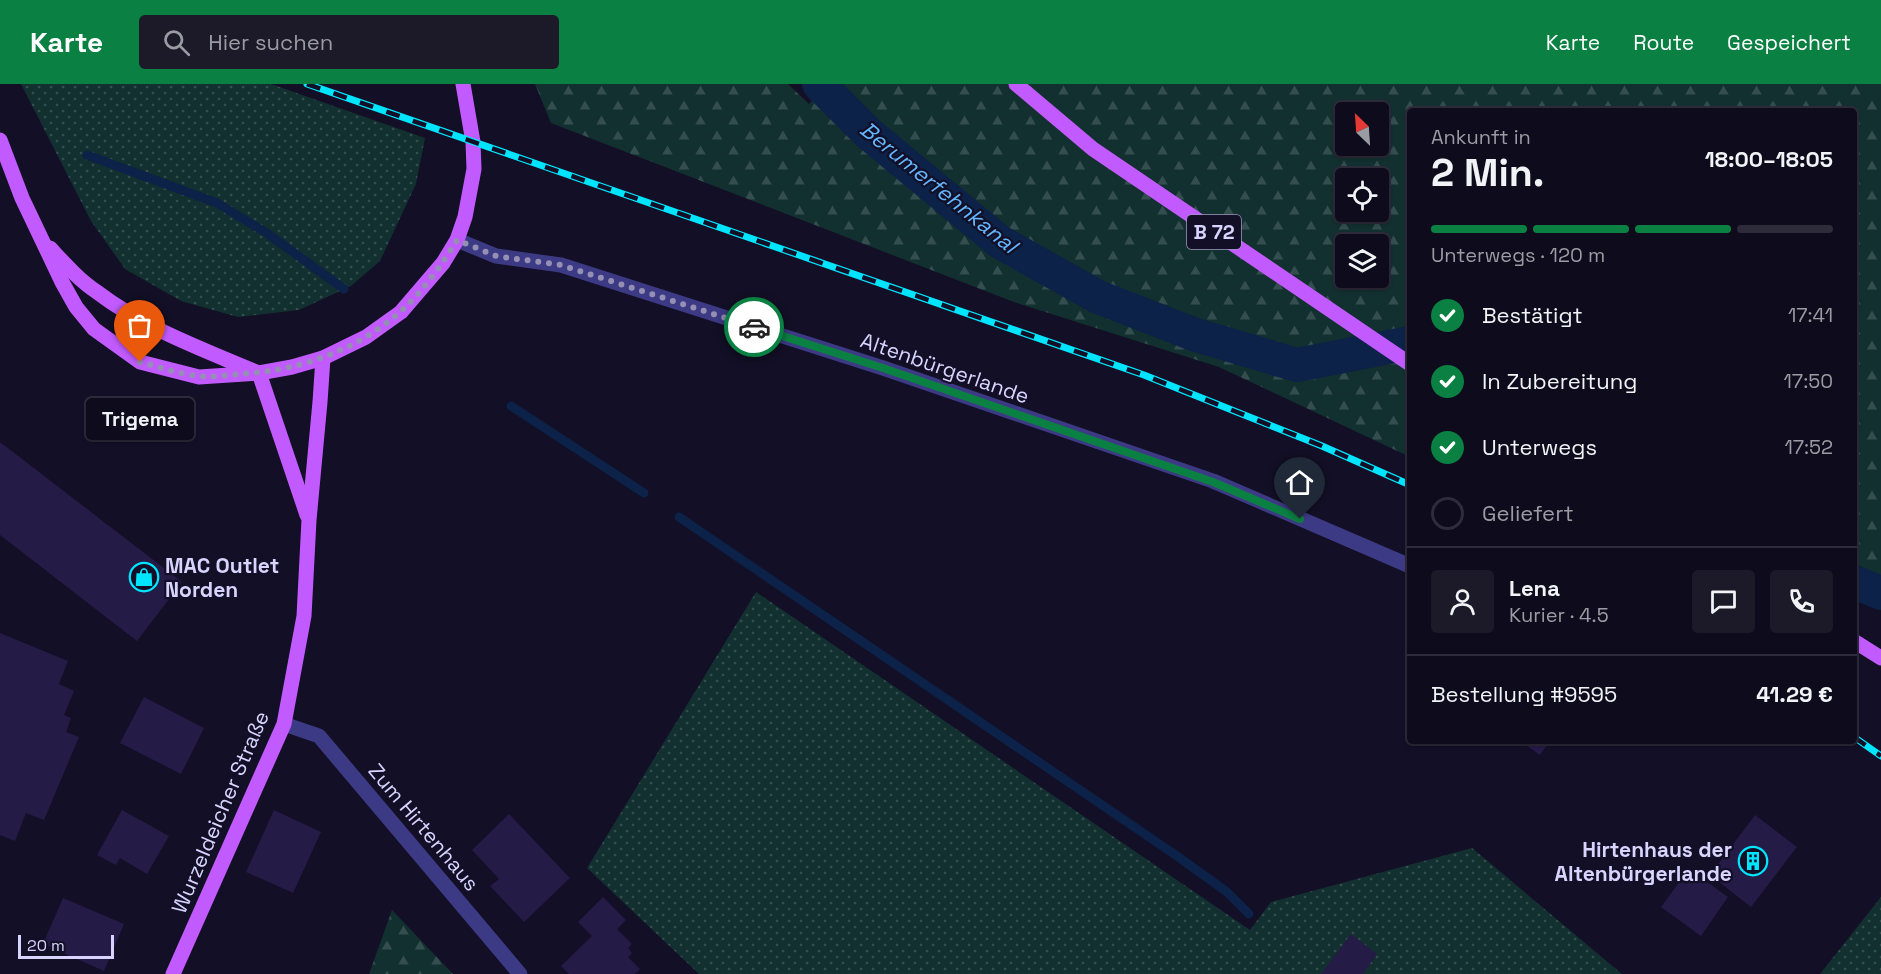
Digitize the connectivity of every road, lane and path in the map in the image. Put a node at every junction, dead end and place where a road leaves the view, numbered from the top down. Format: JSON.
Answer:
{"nodes":[{"id":1,"x":463,"y":84,"type":"edge"},
{"id":2,"x":1016,"y":84,"type":"edge"},
{"id":3,"x":0,"y":140,"type":"edge"},
{"id":4,"x":40,"y":237,"type":"junction"},
{"id":5,"x":457,"y":240,"type":"junction"},
{"id":6,"x":322,"y":358,"type":"junction"},
{"id":7,"x":1407,"y":362,"type":"edge"},
{"id":8,"x":259,"y":373,"type":"junction"},
{"id":9,"x":309,"y":520,"type":"junction"},
{"id":10,"x":1407,"y":565,"type":"edge"},
{"id":11,"x":1857,"y":643,"type":"edge"},
{"id":12,"x":1881,"y":658,"type":"edge"},
{"id":13,"x":284,"y":724,"type":"junction"},
{"id":14,"x":173,"y":974,"type":"edge"},
{"id":15,"x":520,"y":974,"type":"edge"}],
"edges":[{"from":1,"to":5,"type":"main road"},
{"from":2,"to":7,"type":"main road","number":"B 72"},
{"from":3,"to":4,"type":"main road"},
{"from":4,"to":8,"type":"main road"},
{"from":4,"to":8,"type":"main road"},
{"from":5,"to":6,"type":"main road"},
{"from":5,"to":10,"type":"street","name":"Altenbürgerlande"},
{"from":6,"to":8,"type":"main road"},
{"from":6,"to":9,"type":"main road","name":"Wurzeldeicher Straße"},
{"from":8,"to":9,"type":"main road","name":"Wurzeldeicher Straße"},
{"from":9,"to":13,"type":"main road","name":"Wurzeldeicher Straße"},
{"from":11,"to":12,"type":"main road"},
{"from":13,"to":14,"type":"main road","name":"Wurzeldeicher Straße"},
{"from":13,"to":15,"type":"street","name":"Zum Hirtenhaus"}]}
